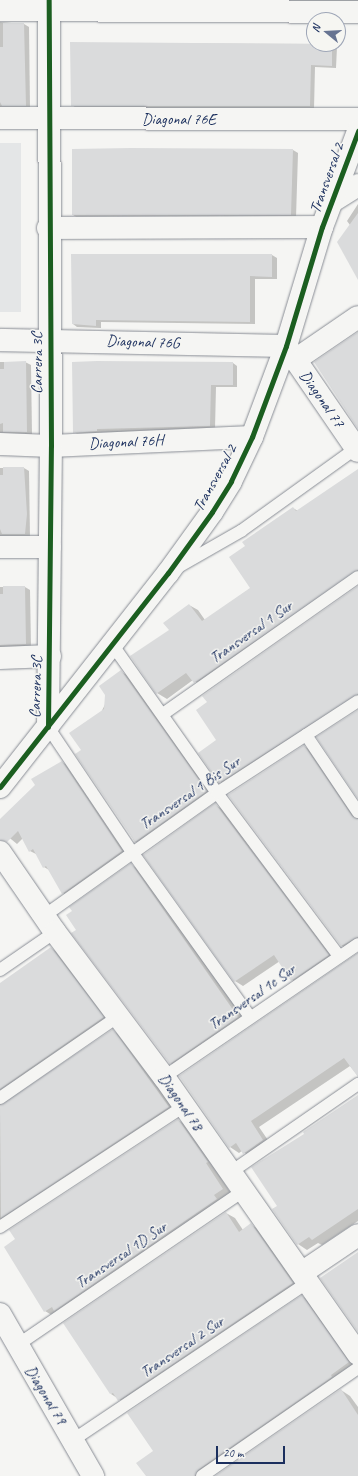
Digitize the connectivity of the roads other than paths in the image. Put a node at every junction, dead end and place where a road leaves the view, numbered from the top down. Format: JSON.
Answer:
{"nodes":[{"id":1,"x":49,"y":5,"type":"edge"},
{"id":2,"x":0,"y":10,"type":"edge"},
{"id":3,"x":358,"y":12,"type":"edge"},
{"id":4,"x":0,"y":118,"type":"edge"},
{"id":5,"x":49,"y":119,"type":"junction"},
{"id":6,"x":358,"y":119,"type":"edge"},
{"id":7,"x":358,"y":131,"type":"edge"},
{"id":8,"x":358,"y":185,"type":"edge"},
{"id":9,"x":331,"y":202,"type":"junction"},
{"id":10,"x":322,"y":227,"type":"junction"},
{"id":11,"x":48,"y":228,"type":"junction"},
{"id":12,"x":358,"y":317,"type":"edge"},
{"id":13,"x":0,"y":340,"type":"edge"},
{"id":14,"x":50,"y":340,"type":"junction"},
{"id":15,"x":290,"y":353,"type":"junction"},
{"id":16,"x":252,"y":437,"type":"junction"},
{"id":17,"x":0,"y":444,"type":"edge"},
{"id":18,"x":51,"y":446,"type":"junction"},
{"id":19,"x":357,"y":449,"type":"edge"},
{"id":20,"x":50,"y":547,"type":"junction"},
{"id":21,"x":0,"y":548,"type":"edge"},
{"id":22,"x":168,"y":573,"type":"junction"},
{"id":23,"x":358,"y":576,"type":"edge"},
{"id":24,"x":112,"y":644,"type":"junction"},
{"id":25,"x":50,"y":656,"type":"junction"},
{"id":26,"x":0,"y":658,"type":"edge"},
{"id":27,"x":358,"y":701,"type":"edge"},
{"id":28,"x":163,"y":714,"type":"junction"},
{"id":29,"x":48,"y":727,"type":"junction"},
{"id":30,"x":306,"y":735,"type":"junction"},
{"id":31,"x":4,"y":777,"type":"edge"},
{"id":32,"x":217,"y":793,"type":"junction"},
{"id":33,"x":358,"y":812,"type":"edge"},
{"id":34,"x":0,"y":852,"type":"edge"},
{"id":35,"x":132,"y":852,"type":"junction"},
{"id":36,"x":49,"y":924,"type":"junction"},
{"id":37,"x":358,"y":944,"type":"edge"},
{"id":38,"x":339,"y":956,"type":"junction"},
{"id":39,"x":0,"y":970,"type":"edge"},
{"id":40,"x":119,"y":1016,"type":"junction"},
{"id":41,"x":250,"y":1017,"type":"junction"},
{"id":42,"x":164,"y":1077,"type":"junction"},
{"id":43,"x":358,"y":1084,"type":"edge"},
{"id":44,"x":0,"y":1098,"type":"edge"},
{"id":45,"x":184,"y":1106,"type":"junction"},
{"id":46,"x":231,"y":1172,"type":"junction"},
{"id":47,"x":243,"y":1191,"type":"junction"},
{"id":48,"x":0,"y":1227,"type":"edge"},
{"id":49,"x":358,"y":1235,"type":"edge"},
{"id":50,"x":305,"y":1277,"type":"junction"},
{"id":51,"x":0,"y":1314,"type":"edge"},
{"id":52,"x":16,"y":1346,"type":"junction"},
{"id":53,"x":358,"y":1354,"type":"edge"},
{"id":54,"x":358,"y":1368,"type":"edge"},
{"id":55,"x":73,"y":1440,"type":"junction"},
{"id":56,"x":93,"y":1476,"type":"edge"},
{"id":57,"x":202,"y":1476,"type":"edge"}],
"edges":[{"from":1,"to":2,"type":"street"},
{"from":1,"to":3,"type":"street"},
{"from":1,"to":5,"type":"street","name":"Carrera 3C"},
{"from":4,"to":5,"type":"street","name":"Diagonal 76E"},
{"from":5,"to":6,"type":"street","name":"Diagonal 76E"},
{"from":5,"to":11,"type":"street","name":"Carrera 3C"},
{"from":7,"to":9,"type":"street","name":"Transversal 2"},
{"from":8,"to":9,"type":"street"},
{"from":9,"to":10,"type":"street","name":"Transversal 2"},
{"from":10,"to":11,"type":"street"},
{"from":10,"to":15,"type":"street","name":"Transversal 2"},
{"from":11,"to":14,"type":"street","name":"Carrera 3C"},
{"from":12,"to":15,"type":"street"},
{"from":13,"to":14,"type":"street","name":"Diagonal 76G"},
{"from":14,"to":15,"type":"street","name":"Diagonal 76G"},
{"from":14,"to":18,"type":"street","name":"Carrera 3C"},
{"from":15,"to":16,"type":"street","name":"Transversal 2"},
{"from":15,"to":19,"type":"street","name":"Diagonal 77"},
{"from":16,"to":18,"type":"street","name":"Diagonal 76H"},
{"from":16,"to":22,"type":"street","name":"Transversal 2"},
{"from":17,"to":18,"type":"street","name":"Diagonal 76H"},
{"from":18,"to":20,"type":"street","name":"Carrera 3C"},
{"from":19,"to":22,"type":"lane"},
{"from":20,"to":21,"type":"street"},
{"from":20,"to":25,"type":"street","name":"Carrera 3C"},
{"from":22,"to":24,"type":"street","name":"Transversal 2"},
{"from":23,"to":28,"type":"lane","name":"Transversal 1 Sur"},
{"from":24,"to":28,"type":"lane"},
{"from":24,"to":29,"type":"street","name":"Transversal 2"},
{"from":25,"to":26,"type":"street"},
{"from":25,"to":29,"type":"street","name":"Carrera 3C"},
{"from":27,"to":30,"type":"lane","name":"Transversal 1 Bis Sur"},
{"from":28,"to":32,"type":"lane"},
{"from":29,"to":31,"type":"street","name":"Transversal 2"},
{"from":29,"to":35,"type":"lane"},
{"from":30,"to":32,"type":"lane","name":"Transversal 1 Bis Sur"},
{"from":30,"to":33,"type":"lane"},
{"from":32,"to":35,"type":"lane","name":"Transversal 1 Bis Sur"},
{"from":32,"to":38,"type":"lane"},
{"from":34,"to":36,"type":"street","name":"Diagonal 78"},
{"from":35,"to":36,"type":"lane","name":"Transversal 1 Bis Sur"},
{"from":35,"to":41,"type":"lane"},
{"from":36,"to":39,"type":"lane","name":"Transversal 1 Bis Sur"},
{"from":36,"to":40,"type":"street","name":"Diagonal 78"},
{"from":37,"to":38,"type":"lane","name":"Transversal 1c Sur"},
{"from":38,"to":41,"type":"lane","name":"Transversal 1c Sur"},
{"from":40,"to":42,"type":"street","name":"Diagonal 78"},
{"from":40,"to":44,"type":"lane"},
{"from":41,"to":42,"type":"lane","name":"Transversal 1c Sur"},
{"from":42,"to":45,"type":"street","name":"Diagonal 78"},
{"from":43,"to":46,"type":"lane"},
{"from":45,"to":46,"type":"street","name":"Diagonal 78"},
{"from":45,"to":48,"type":"lane"},
{"from":46,"to":47,"type":"street","name":"Diagonal 78"},
{"from":47,"to":50,"type":"street","name":"Diagonal 78"},
{"from":47,"to":52,"type":"lane","name":"Transversal 1D Sur"},
{"from":49,"to":50,"type":"street"},
{"from":50,"to":53,"type":"street","name":"Diagonal 78"},
{"from":50,"to":55,"type":"lane","name":"Transversal 2 Sur"},
{"from":51,"to":52,"type":"street","name":"Diagonal 79"},
{"from":52,"to":55,"type":"street","name":"Diagonal 79"},
{"from":54,"to":57,"type":"lane"},
{"from":55,"to":56,"type":"street","name":"Diagonal 79"}]}
